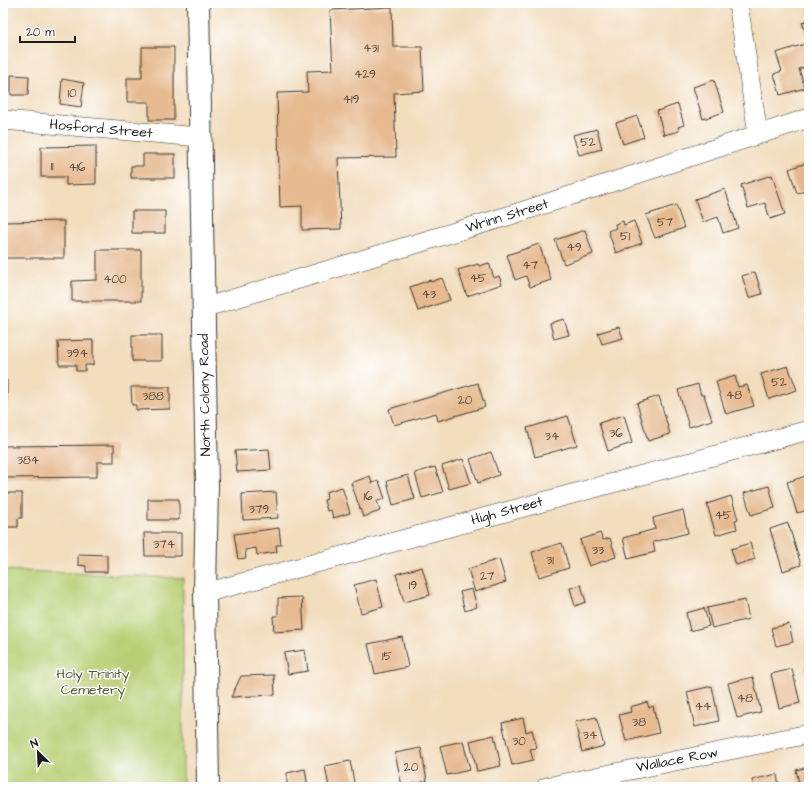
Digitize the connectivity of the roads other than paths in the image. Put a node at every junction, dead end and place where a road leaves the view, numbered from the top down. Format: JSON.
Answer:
{"nodes":[{"id":1,"x":198,"y":3,"type":"edge"},
{"id":2,"x":738,"y":3,"type":"edge"},
{"id":3,"x":809,"y":118,"type":"edge"},
{"id":4,"x":3,"y":120,"type":"edge"},
{"id":5,"x":758,"y":134,"type":"junction"},
{"id":6,"x":199,"y":138,"type":"junction"},
{"id":7,"x":203,"y":308,"type":"junction"},
{"id":8,"x":809,"y":430,"type":"edge"},
{"id":9,"x":205,"y":593,"type":"junction"},
{"id":10,"x":809,"y":734,"type":"edge"},
{"id":11,"x":208,"y":787,"type":"edge"},
{"id":12,"x":546,"y":787,"type":"edge"}],
"edges":[{"from":1,"to":6,"type":"main road","name":"North Colony Road"},
{"from":2,"to":5,"type":"street"},
{"from":3,"to":5,"type":"street","name":"Wrinn Street"},
{"from":4,"to":6,"type":"street","name":"Hosford Street"},
{"from":5,"to":7,"type":"street","name":"Wrinn Street"},
{"from":6,"to":7,"type":"main road","name":"North Colony Road"},
{"from":7,"to":9,"type":"main road","name":"North Colony Road"},
{"from":8,"to":9,"type":"street","name":"High Street"},
{"from":9,"to":11,"type":"main road","name":"North Colony Road"},
{"from":10,"to":12,"type":"street","name":"Wallace Row"}]}
